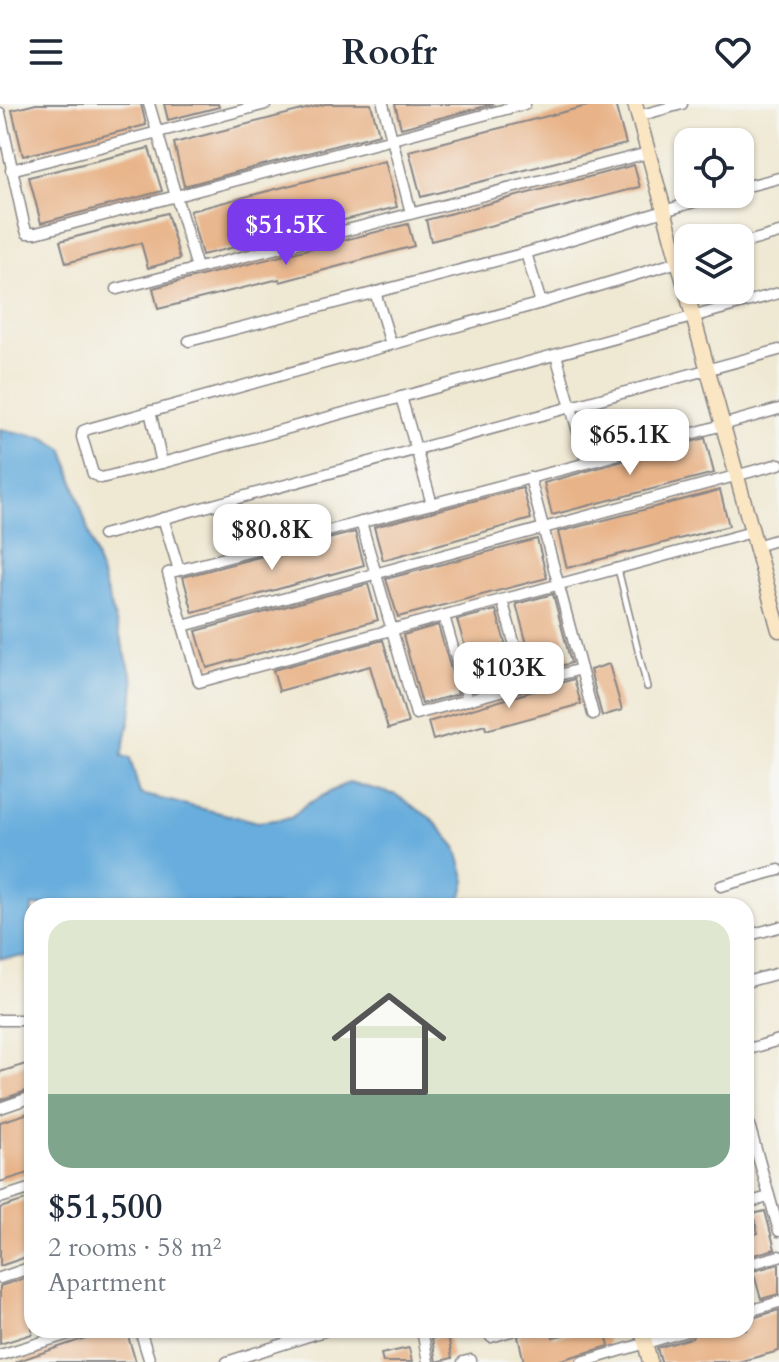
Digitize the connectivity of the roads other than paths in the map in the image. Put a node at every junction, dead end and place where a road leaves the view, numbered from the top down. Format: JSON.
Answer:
{"nodes":[{"id":1,"x":149,"y":104,"type":"edge"},
{"id":2,"x":266,"y":104,"type":"edge"},
{"id":3,"x":383,"y":104,"type":"edge"},
{"id":4,"x":525,"y":104,"type":"edge"},
{"id":5,"x":682,"y":104,"type":"edge"},
{"id":6,"x":636,"y":110,"type":"edge"},
{"id":7,"x":0,"y":113,"type":"edge"},
{"id":8,"x":156,"y":132,"type":"junction"},
{"id":9,"x":392,"y":139,"type":"junction"},
{"id":10,"x":648,"y":153,"type":"junction"},
{"id":11,"x":11,"y":170,"type":"junction"},
{"id":12,"x":779,"y":178,"type":"edge"},
{"id":13,"x":754,"y":184,"type":"edge"},
{"id":14,"x":174,"y":195,"type":"junction"},
{"id":15,"x":674,"y":208,"type":"edge"},
{"id":16,"x":664,"y":211,"type":"junction"},
{"id":17,"x":411,"y":213,"type":"junction"},
{"id":18,"x":779,"y":233,"type":"edge"},
{"id":19,"x":674,"y":237,"type":"edge"},
{"id":20,"x":754,"y":240,"type":"edge"},
{"id":21,"x":526,"y":253,"type":"junction"},
{"id":22,"x":674,"y":263,"type":"edge"},
{"id":23,"x":197,"y":268,"type":"junction"},
{"id":24,"x":117,"y":289,"type":"dead end"},
{"id":25,"x":375,"y":292,"type":"junction"},
{"id":26,"x":779,"y":293,"type":"edge"},
{"id":27,"x":541,"y":303,"type":"junction"},
{"id":28,"x":691,"y":304,"type":"edge"},
{"id":29,"x":693,"y":315,"type":"junction"},
{"id":30,"x":189,"y":341,"type":"dead end"},
{"id":31,"x":391,"y":344,"type":"junction"},
{"id":32,"x":779,"y":350,"type":"edge"},
{"id":33,"x":556,"y":355,"type":"junction"},
{"id":34,"x":707,"y":369,"type":"junction"},
{"id":35,"x":401,"y":397,"type":"junction"},
{"id":36,"x":570,"y":407,"type":"junction"},
{"id":37,"x":779,"y":409,"type":"edge"},
{"id":38,"x":150,"y":411,"type":"junction"},
{"id":39,"x":723,"y":425,"type":"junction"},
{"id":40,"x":416,"y":447,"type":"junction"},
{"id":41,"x":162,"y":463,"type":"junction"},
{"id":42,"x":587,"y":463,"type":"junction"},
{"id":43,"x":779,"y":464,"type":"edge"},
{"id":44,"x":737,"y":476,"type":"junction"},
{"id":45,"x":530,"y":478,"type":"junction"},
{"id":46,"x":432,"y":504,"type":"junction"},
{"id":47,"x":163,"y":518,"type":"junction"},
{"id":48,"x":361,"y":522,"type":"junction"},
{"id":49,"x":543,"y":528,"type":"junction"},
{"id":50,"x":103,"y":535,"type":"dead end"},
{"id":51,"x":754,"y":539,"type":"junction"},
{"id":52,"x":779,"y":539,"type":"edge"},
{"id":53,"x":617,"y":568,"type":"junction"},
{"id":54,"x":179,"y":570,"type":"junction"},
{"id":55,"x":375,"y":574,"type":"junction"},
{"id":56,"x":558,"y":585,"type":"junction"},
{"id":57,"x":502,"y":600,"type":"junction"},
{"id":58,"x":444,"y":616,"type":"junction"},
{"id":59,"x":183,"y":626,"type":"junction"},
{"id":60,"x":392,"y":630,"type":"junction"},
{"id":61,"x":779,"y":630,"type":"edge"},
{"id":62,"x":581,"y":669,"type":"junction"},
{"id":63,"x":526,"y":684,"type":"junction"},
{"id":64,"x":647,"y":687,"type":"dead end"},
{"id":65,"x":468,"y":700,"type":"junction"},
{"id":66,"x":593,"y":714,"type":"dead end"},
{"id":67,"x":779,"y":870,"type":"edge"},
{"id":68,"x":721,"y":886,"type":"dead end"},
{"id":69,"x":779,"y":927,"type":"edge"},
{"id":70,"x":754,"y":934,"type":"edge"},
{"id":71,"x":779,"y":973,"type":"edge"},
{"id":72,"x":754,"y":980,"type":"edge"},
{"id":73,"x":0,"y":1020,"type":"edge"},
{"id":74,"x":24,"y":1020,"type":"edge"},
{"id":75,"x":779,"y":1040,"type":"edge"},
{"id":76,"x":754,"y":1048,"type":"edge"},
{"id":77,"x":24,"y":1100,"type":"edge"},
{"id":78,"x":0,"y":1108,"type":"edge"},
{"id":79,"x":754,"y":1156,"type":"edge"},
{"id":80,"x":24,"y":1190,"type":"edge"},
{"id":81,"x":769,"y":1197,"type":"junction"},
{"id":82,"x":0,"y":1198,"type":"edge"},
{"id":83,"x":754,"y":1201,"type":"edge"},
{"id":84,"x":779,"y":1231,"type":"edge"},
{"id":85,"x":779,"y":1256,"type":"edge"},
{"id":86,"x":754,"y":1263,"type":"edge"},
{"id":87,"x":24,"y":1270,"type":"edge"},
{"id":88,"x":0,"y":1278,"type":"edge"},
{"id":89,"x":779,"y":1302,"type":"edge"},
{"id":90,"x":754,"y":1310,"type":"edge"},
{"id":91,"x":56,"y":1338,"type":"edge"},
{"id":92,"x":142,"y":1338,"type":"edge"},
{"id":93,"x":301,"y":1338,"type":"edge"},
{"id":94,"x":424,"y":1338,"type":"edge"},
{"id":95,"x":642,"y":1338,"type":"edge"},
{"id":96,"x":644,"y":1338,"type":"edge"},
{"id":97,"x":0,"y":1355,"type":"edge"},
{"id":98,"x":150,"y":1362,"type":"edge"},
{"id":99,"x":227,"y":1362,"type":"edge"},
{"id":100,"x":428,"y":1362,"type":"edge"},
{"id":101,"x":582,"y":1362,"type":"edge"},
{"id":102,"x":650,"y":1362,"type":"edge"}],
"edges":[{"from":1,"to":8,"type":"street"},
{"from":2,"to":8,"type":"street"},
{"from":3,"to":9,"type":"street"},
{"from":4,"to":9,"type":"street"},
{"from":5,"to":6,"type":"street"},
{"from":6,"to":10,"type":"street"},
{"from":7,"to":11,"type":"street"},
{"from":8,"to":11,"type":"street"},
{"from":8,"to":14,"type":"street"},
{"from":9,"to":14,"type":"street"},
{"from":9,"to":17,"type":"street"},
{"from":10,"to":16,"type":"street"},
{"from":10,"to":17,"type":"street"},
{"from":11,"to":14,"type":"street"},
{"from":12,"to":13,"type":"street"},
{"from":14,"to":23,"type":"street"},
{"from":15,"to":16,"type":"street"},
{"from":16,"to":19,"type":"street"},
{"from":16,"to":21,"type":"street"},
{"from":17,"to":23,"type":"street"},
{"from":18,"to":20,"type":"street"},
{"from":21,"to":25,"type":"street"},
{"from":21,"to":27,"type":"street"},
{"from":22,"to":27,"type":"street"},
{"from":23,"to":24,"type":"street"},
{"from":25,"to":30,"type":"street"},
{"from":25,"to":31,"type":"street"},
{"from":26,"to":29,"type":"street"},
{"from":27,"to":31,"type":"street"},
{"from":28,"to":29,"type":"street"},
{"from":29,"to":33,"type":"street"},
{"from":29,"to":34,"type":"street"},
{"from":31,"to":38,"type":"street"},
{"from":32,"to":34,"type":"street"},
{"from":33,"to":35,"type":"street"},
{"from":33,"to":36,"type":"street"},
{"from":34,"to":36,"type":"street"},
{"from":34,"to":39,"type":"street"},
{"from":35,"to":40,"type":"street"},
{"from":35,"to":41,"type":"street"},
{"from":36,"to":40,"type":"street"},
{"from":36,"to":42,"type":"street"},
{"from":37,"to":39,"type":"street"},
{"from":38,"to":41,"type":"street"},
{"from":38,"to":41,"type":"street"},
{"from":39,"to":42,"type":"street"},
{"from":39,"to":44,"type":"street"},
{"from":40,"to":46,"type":"street"},
{"from":40,"to":47,"type":"street"},
{"from":42,"to":45,"type":"street"},
{"from":43,"to":44,"type":"street"},
{"from":44,"to":49,"type":"street"},
{"from":44,"to":51,"type":"street"},
{"from":45,"to":46,"type":"street"},
{"from":45,"to":49,"type":"street"},
{"from":46,"to":48,"type":"street"},
{"from":47,"to":50,"type":"street"},
{"from":47,"to":54,"type":"street"},
{"from":48,"to":54,"type":"street"},
{"from":48,"to":55,"type":"street"},
{"from":49,"to":55,"type":"street"},
{"from":49,"to":56,"type":"street"},
{"from":51,"to":52,"type":"street"},
{"from":51,"to":53,"type":"street"},
{"from":51,"to":61,"type":"street"},
{"from":53,"to":56,"type":"street"},
{"from":53,"to":64,"type":"lane"},
{"from":54,"to":59,"type":"street"},
{"from":55,"to":59,"type":"street"},
{"from":55,"to":60,"type":"street"},
{"from":56,"to":57,"type":"street"},
{"from":56,"to":62,"type":"street"},
{"from":57,"to":58,"type":"street"},
{"from":57,"to":63,"type":"street"},
{"from":58,"to":60,"type":"street"},
{"from":58,"to":65,"type":"street"},
{"from":59,"to":60,"type":"street"},
{"from":60,"to":65,"type":"street"},
{"from":62,"to":63,"type":"street"},
{"from":62,"to":66,"type":"street"},
{"from":63,"to":65,"type":"street"},
{"from":67,"to":68,"type":"street"},
{"from":69,"to":70,"type":"street"},
{"from":71,"to":72,"type":"street"},
{"from":73,"to":74,"type":"street"},
{"from":75,"to":76,"type":"street"},
{"from":77,"to":78,"type":"street"},
{"from":79,"to":81,"type":"street"},
{"from":80,"to":82,"type":"street"},
{"from":81,"to":83,"type":"street"},
{"from":81,"to":84,"type":"street"},
{"from":85,"to":86,"type":"street"},
{"from":87,"to":88,"type":"street"},
{"from":89,"to":90,"type":"street"},
{"from":91,"to":97,"type":"street"},
{"from":92,"to":98,"type":"street"},
{"from":93,"to":99,"type":"street"},
{"from":94,"to":100,"type":"street"},
{"from":95,"to":101,"type":"street"},
{"from":96,"to":102,"type":"street"}]}
